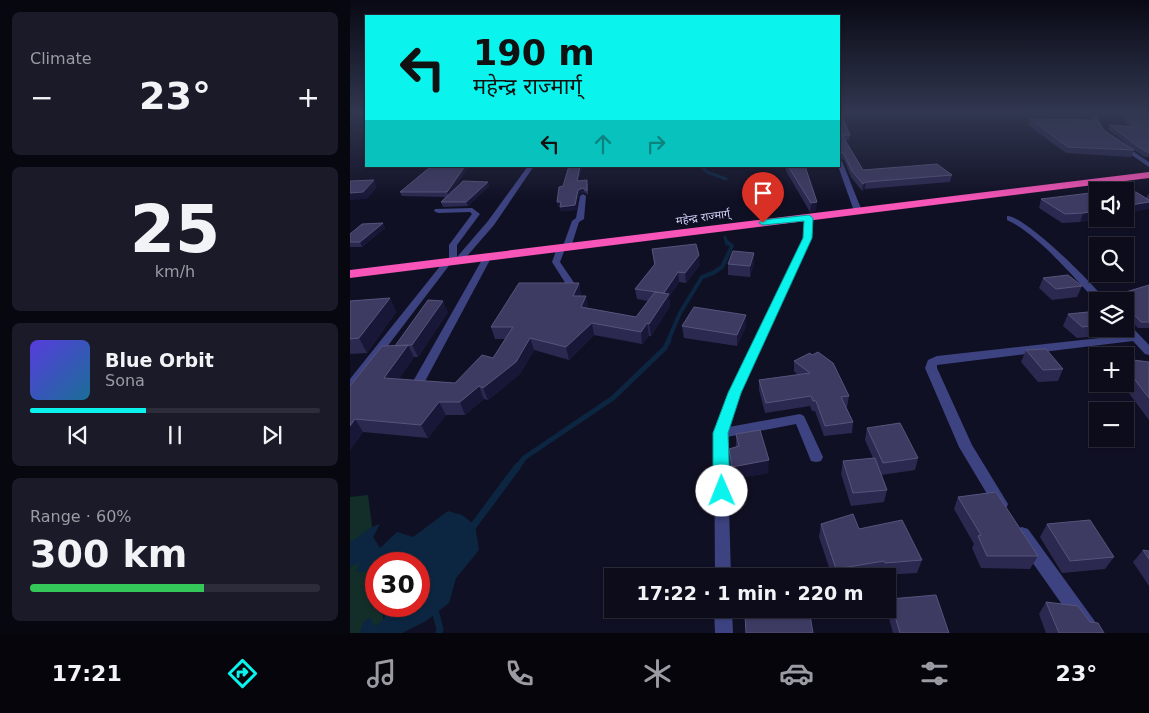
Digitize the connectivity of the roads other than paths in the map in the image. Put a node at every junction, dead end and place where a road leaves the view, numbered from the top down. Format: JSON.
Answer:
{"nodes":[{"id":1,"x":1116,"y":142,"type":"edge"},
{"id":2,"x":840,"y":164,"type":"edge"},
{"id":3,"x":1149,"y":164,"type":"edge"},
{"id":4,"x":530,"y":167,"type":"edge"},
{"id":5,"x":1149,"y":176,"type":"edge"},
{"id":6,"x":1108,"y":180,"type":"junction"},
{"id":7,"x":584,"y":196,"type":"dead end"},
{"id":8,"x":1149,"y":206,"type":"edge"},
{"id":9,"x":858,"y":211,"type":"junction"},
{"id":10,"x":438,"y":212,"type":"dead end"},
{"id":11,"x":809,"y":218,"type":"junction"},
{"id":12,"x":1010,"y":218,"type":"dead end"},
{"id":13,"x":564,"y":248,"type":"junction"},
{"id":14,"x":487,"y":258,"type":"junction"},
{"id":15,"x":453,"y":261,"type":"junction"},
{"id":16,"x":350,"y":274,"type":"edge"},
{"id":17,"x":574,"y":290,"type":"edge"},
{"id":18,"x":1092,"y":292,"type":"edge"},
{"id":19,"x":1135,"y":337,"type":"joint"},
{"id":20,"x":1149,"y":352,"type":"edge"},
{"id":21,"x":417,"y":385,"type":"edge"},
{"id":22,"x":350,"y":387,"type":"edge"},
{"id":23,"x":720,"y":433,"type":"junction"},
{"id":24,"x":816,"y":457,"type":"dead end"},
{"id":25,"x":723,"y":568,"type":"edge"},
{"id":26,"x":723,"y":618,"type":"edge"},
{"id":27,"x":724,"y":633,"type":"edge"},
{"id":28,"x":1093,"y":633,"type":"edge"}],
"edges":[{"from":1,"to":3,"type":"street"},
{"from":2,"to":9,"type":"street"},
{"from":4,"to":15,"type":"street"},
{"from":5,"to":6,"type":"highway","name":"महेन्द्र राज्मार्ग्"},
{"from":6,"to":8,"type":"street"},
{"from":6,"to":9,"type":"highway","name":"महेन्द्र राज्मार्ग्"},
{"from":7,"to":13,"type":"street"},
{"from":9,"to":11,"type":"highway","name":"महेन्द्र राज्मार्ग्"},
{"from":10,"to":15,"type":"street"},
{"from":11,"to":13,"type":"highway","name":"महेन्द्र राज्मार्ग्"},
{"from":11,"to":23,"type":"street"},
{"from":12,"to":18,"type":"street"},
{"from":13,"to":14,"type":"highway","name":"महेन्द्र राज्मार्ग्"},
{"from":13,"to":17,"type":"street"},
{"from":14,"to":15,"type":"highway","name":"महेन्द्र राज्मार्ग्"},
{"from":14,"to":21,"type":"street"},
{"from":15,"to":16,"type":"highway","name":"महेन्द्र राज्मार्ग्"},
{"from":15,"to":22,"type":"street"},
{"from":19,"to":20,"type":"street"},
{"from":19,"to":28,"type":"street"},
{"from":23,"to":24,"type":"street"},
{"from":23,"to":25,"type":"street"},
{"from":26,"to":27,"type":"street"}]}
